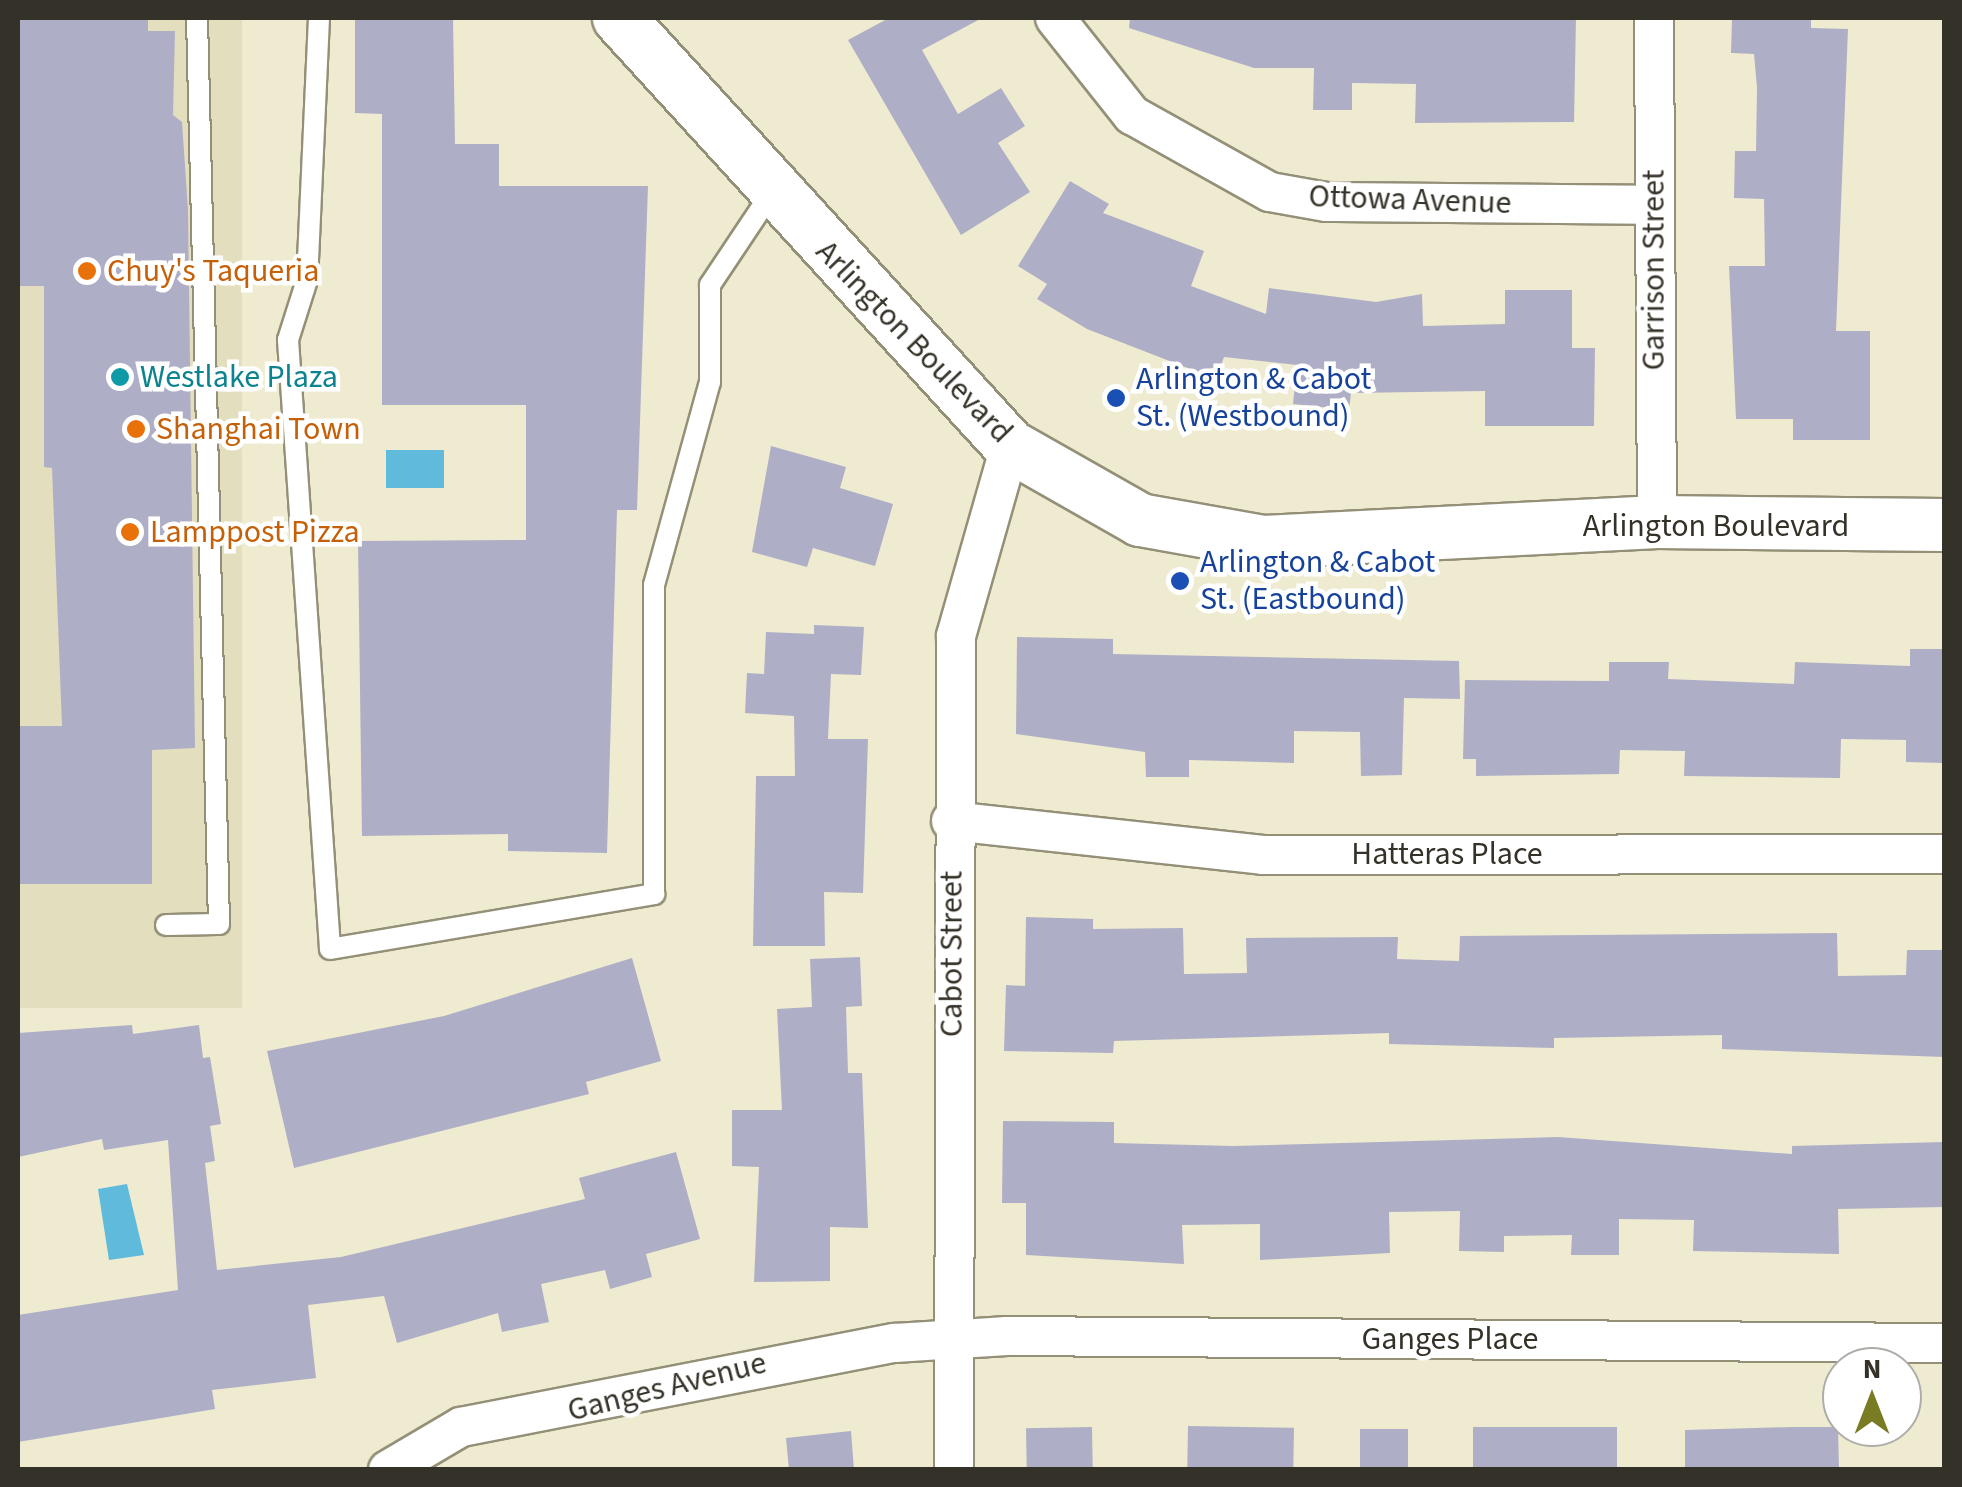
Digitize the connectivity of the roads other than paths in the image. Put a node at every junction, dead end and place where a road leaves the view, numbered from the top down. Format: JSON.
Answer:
{"nodes":[{"id":1,"x":198,"y":18,"type":"edge"},
{"id":2,"x":319,"y":18,"type":"edge"},
{"id":3,"x":619,"y":18,"type":"edge"},
{"id":4,"x":1056,"y":18,"type":"edge"},
{"id":5,"x":1654,"y":18,"type":"edge"},
{"id":6,"x":772,"y":192,"type":"junction"},
{"id":7,"x":1654,"y":204,"type":"junction"},
{"id":8,"x":1010,"y":446,"type":"junction"},
{"id":9,"x":1658,"y":522,"type":"junction"},
{"id":10,"x":1944,"y":525,"type":"edge"},
{"id":11,"x":952,"y":821,"type":"junction"},
{"id":12,"x":1944,"y":854,"type":"edge"},
{"id":13,"x":166,"y":925,"type":"dead end"},
{"id":14,"x":955,"y":1339,"type":"junction"},
{"id":15,"x":1944,"y":1343,"type":"edge"},
{"id":16,"x":389,"y":1468,"type":"edge"},
{"id":17,"x":954,"y":1470,"type":"edge"}],
"edges":[{"from":1,"to":13,"type":"lane"},
{"from":2,"to":6,"type":"lane"},
{"from":3,"to":6,"type":"street","name":"Arlington Boulevard"},
{"from":4,"to":7,"type":"street","name":"Ottowa Avenue"},
{"from":5,"to":7,"type":"street","name":"Garrison Street"},
{"from":6,"to":8,"type":"street","name":"Arlington Boulevard"},
{"from":7,"to":9,"type":"street","name":"Garrison Street"},
{"from":8,"to":9,"type":"street","name":"Arlington Boulevard"},
{"from":8,"to":11,"type":"street","name":"Cabot Street"},
{"from":9,"to":10,"type":"street","name":"Arlington Boulevard"},
{"from":11,"to":12,"type":"street","name":"Hatteras Place"},
{"from":11,"to":14,"type":"street","name":"Cabot Street"},
{"from":14,"to":15,"type":"street","name":"Ganges Place"},
{"from":14,"to":16,"type":"street","name":"Ganges Avenue"},
{"from":14,"to":17,"type":"street","name":"Cabot Street"}]}
